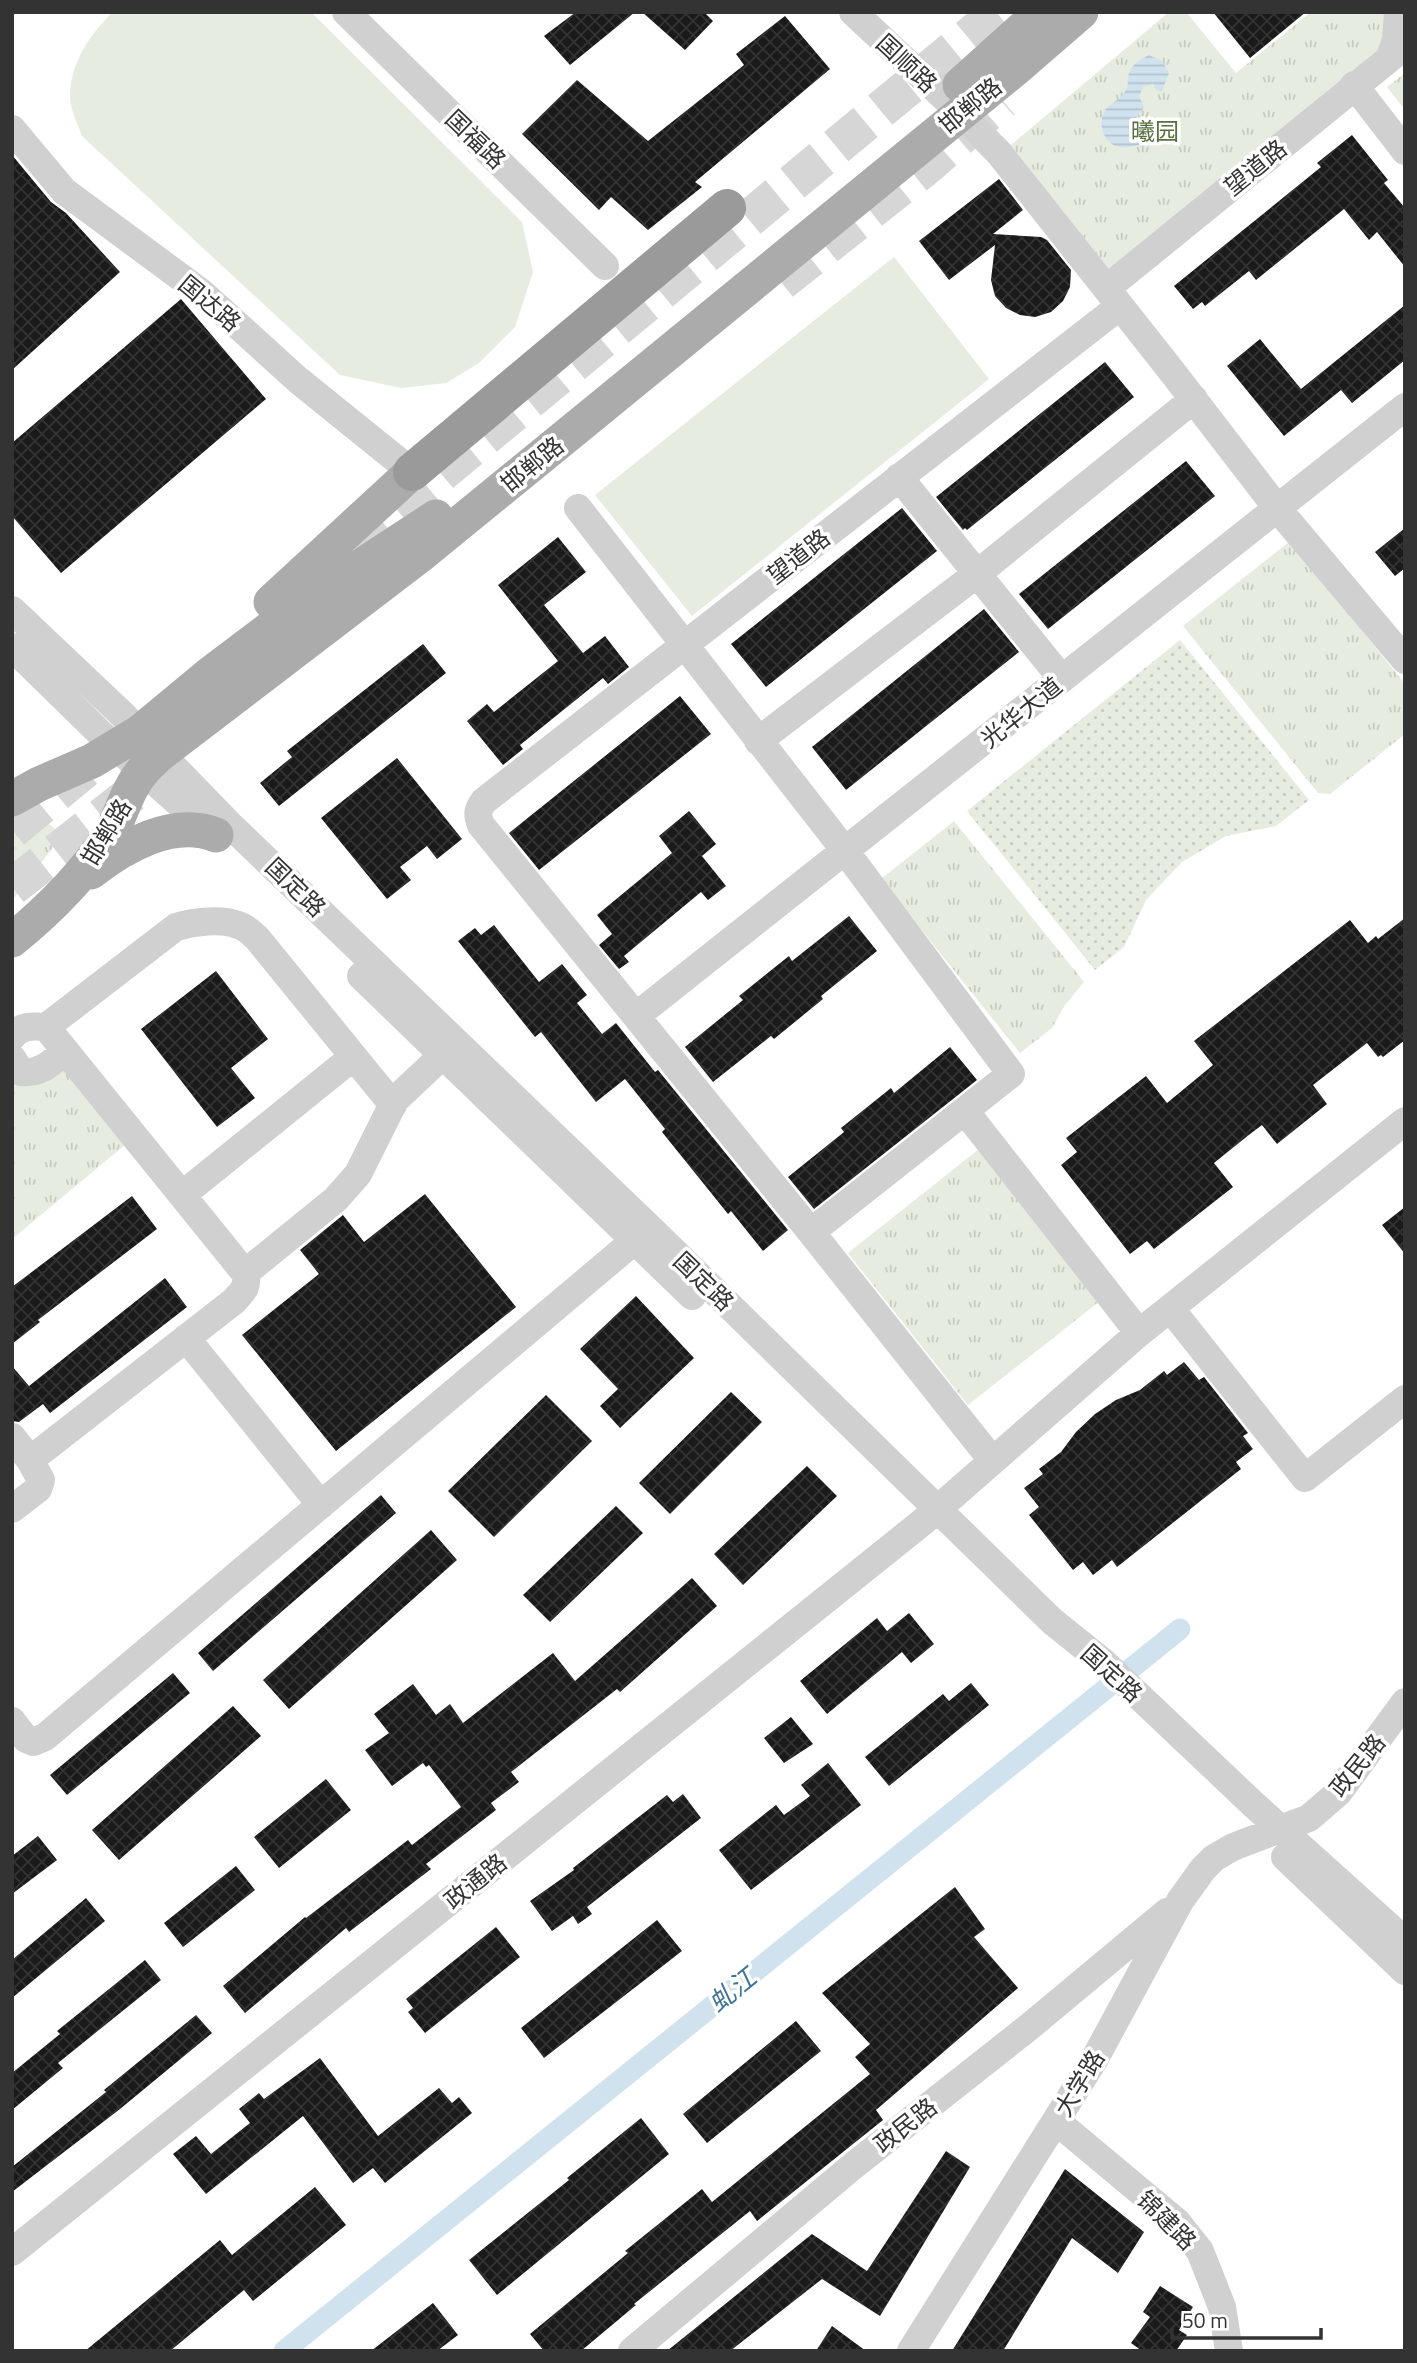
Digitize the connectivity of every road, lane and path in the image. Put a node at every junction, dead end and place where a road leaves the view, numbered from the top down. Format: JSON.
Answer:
{"nodes":[{"id":1,"x":346,"y":12,"type":"edge"},
{"id":2,"x":853,"y":12,"type":"edge"},
{"id":3,"x":1041,"y":12,"type":"edge"},
{"id":4,"x":1081,"y":12,"type":"edge"},
{"id":5,"x":1398,"y":12,"type":"edge"},
{"id":6,"x":1397,"y":53,"type":"edge"},
{"id":7,"x":1354,"y":85,"type":"junction"},
{"id":8,"x":952,"y":106,"type":"junction"},
{"id":9,"x":12,"y":129,"type":"edge"},
{"id":10,"x":1405,"y":151,"type":"edge"},
{"id":11,"x":727,"y":208,"type":"dead end"},
{"id":12,"x":605,"y":266,"type":"dead end"},
{"id":13,"x":1114,"y":297,"type":"junction"},
{"id":14,"x":1194,"y":399,"type":"junction"},
{"id":15,"x":1405,"y":407,"type":"edge"},
{"id":16,"x":412,"y":472,"type":"junction"},
{"id":17,"x":899,"y":477,"type":"junction"},
{"id":18,"x":578,"y":508,"type":"dead end"},
{"id":19,"x":1277,"y":508,"type":"junction"},
{"id":20,"x":978,"y":573,"type":"junction"},
{"id":21,"x":12,"y":610,"type":"edge"},
{"id":22,"x":685,"y":645,"type":"junction"},
{"id":23,"x":12,"y":647,"type":"edge"},
{"id":24,"x":1405,"y":660,"type":"edge"},
{"id":25,"x":1062,"y":679,"type":"junction"},
{"id":26,"x":758,"y":741,"type":"junction"},
{"id":27,"x":131,"y":742,"type":"junction"},
{"id":28,"x":18,"y":795,"type":"edge"},
{"id":29,"x":216,"y":835,"type":"junction"},
{"id":30,"x":846,"y":852,"type":"junction"},
{"id":31,"x":58,"y":898,"type":"junction"},
{"id":32,"x":12,"y":940,"type":"edge"},
{"id":33,"x":636,"y":1016,"type":"junction"},
{"id":34,"x":46,"y":1027,"type":"junction"},
{"id":35,"x":12,"y":1037,"type":"edge"},
{"id":36,"x":65,"y":1051,"type":"junction"},
{"id":37,"x":443,"y":1055,"type":"junction"},
{"id":38,"x":353,"y":1057,"type":"junction"},
{"id":39,"x":12,"y":1058,"type":"edge"},
{"id":40,"x":393,"y":1105,"type":"junction"},
{"id":41,"x":965,"y":1111,"type":"junction"},
{"id":42,"x":1405,"y":1121,"type":"edge"},
{"id":43,"x":181,"y":1195,"type":"junction"},
{"id":44,"x":811,"y":1232,"type":"junction"},
{"id":45,"x":634,"y":1241,"type":"junction"},
{"id":46,"x":245,"y":1273,"type":"junction"},
{"id":47,"x":1170,"y":1308,"type":"junction"},
{"id":48,"x":1139,"y":1333,"type":"junction"},
{"id":49,"x":186,"y":1338,"type":"junction"},
{"id":50,"x":1405,"y":1399,"type":"edge"},
{"id":51,"x":12,"y":1437,"type":"edge"},
{"id":52,"x":30,"y":1460,"type":"junction"},
{"id":53,"x":992,"y":1460,"type":"junction"},
{"id":54,"x":321,"y":1505,"type":"junction"},
{"id":55,"x":12,"y":1509,"type":"edge"},
{"id":56,"x":931,"y":1514,"type":"junction"},
{"id":57,"x":1405,"y":1702,"type":"edge"},
{"id":58,"x":12,"y":1721,"type":"edge"},
{"id":59,"x":1271,"y":1831,"type":"junction"},
{"id":60,"x":1180,"y":1901,"type":"junction"},
{"id":61,"x":1405,"y":1941,"type":"edge"},
{"id":62,"x":1405,"y":1971,"type":"edge"},
{"id":63,"x":1056,"y":2121,"type":"junction"},
{"id":64,"x":12,"y":2252,"type":"edge"},
{"id":65,"x":632,"y":2351,"type":"edge"},
{"id":66,"x":911,"y":2351,"type":"edge"},
{"id":67,"x":1229,"y":2351,"type":"edge"}],
"edges":[{"from":1,"to":12,"type":"street","name":"国福路"},
{"from":2,"to":8,"type":"street","name":"国顺路"},
{"from":3,"to":8,"type":"main road","name":"邯郸路"},
{"from":4,"to":8,"type":"main road","name":"邯郸路"},
{"from":5,"to":6,"type":"street"},
{"from":6,"to":7,"type":"street","name":"望道路"},
{"from":7,"to":10,"type":"street"},
{"from":7,"to":13,"type":"street","name":"望道路"},
{"from":8,"to":13,"type":"street","name":"国顺路"},
{"from":8,"to":27,"type":"main road","name":"邯郸路"},
{"from":9,"to":16,"type":"street","name":"国达路"},
{"from":11,"to":16,"type":"highway"},
{"from":13,"to":14,"type":"street","name":"国顺路"},
{"from":13,"to":17,"type":"street","name":"望道路"},
{"from":14,"to":19,"type":"street","name":"国顺路"},
{"from":14,"to":20,"type":"street"},
{"from":15,"to":19,"type":"street","name":"光华大道"},
{"from":16,"to":27,"type":"main road","name":"邯郸路"},
{"from":17,"to":20,"type":"street"},
{"from":17,"to":22,"type":"street","name":"望道路"},
{"from":18,"to":22,"type":"street"},
{"from":19,"to":24,"type":"street","name":"国顺路"},
{"from":19,"to":25,"type":"street","name":"光华大道"},
{"from":20,"to":25,"type":"street"},
{"from":20,"to":26,"type":"street"},
{"from":21,"to":27,"type":"street","name":"国定路"},
{"from":22,"to":26,"type":"street"},
{"from":22,"to":33,"type":"street","name":"望道路"},
{"from":23,"to":27,"type":"street","name":"国定路"},
{"from":25,"to":30,"type":"street","name":"光华大道"},
{"from":26,"to":30,"type":"street"},
{"from":27,"to":28,"type":"main road","name":"邯郸路"},
{"from":27,"to":29,"type":"street","name":"国定路"},
{"from":27,"to":31,"type":"main road","name":"邯郸路"},
{"from":27,"to":56,"type":"street","name":"国定路"},
{"from":29,"to":31,"type":"main road"},
{"from":29,"to":37,"type":"street","name":"国定路"},
{"from":30,"to":33,"type":"street","name":"光华大道"},
{"from":30,"to":41,"type":"street"},
{"from":31,"to":32,"type":"main road","name":"邯郸路"},
{"from":33,"to":44,"type":"street"},
{"from":34,"to":35,"type":"street"},
{"from":34,"to":36,"type":"street"},
{"from":34,"to":38,"type":"street"},
{"from":36,"to":39,"type":"street"},
{"from":36,"to":43,"type":"street"},
{"from":37,"to":40,"type":"street"},
{"from":37,"to":45,"type":"street","name":"国定路"},
{"from":38,"to":40,"type":"street"},
{"from":38,"to":43,"type":"street"},
{"from":40,"to":46,"type":"street"},
{"from":41,"to":44,"type":"street"},
{"from":41,"to":48,"type":"street"},
{"from":42,"to":47,"type":"street","name":"政通路"},
{"from":43,"to":46,"type":"street"},
{"from":44,"to":53,"type":"street"},
{"from":45,"to":54,"type":"street"},
{"from":45,"to":56,"type":"street","name":"国定路"},
{"from":46,"to":49,"type":"street"},
{"from":47,"to":48,"type":"street","name":"政通路"},
{"from":47,"to":50,"type":"street"},
{"from":48,"to":53,"type":"street","name":"政通路"},
{"from":49,"to":52,"type":"street"},
{"from":49,"to":54,"type":"street"},
{"from":51,"to":52,"type":"street"},
{"from":52,"to":55,"type":"street"},
{"from":53,"to":56,"type":"street","name":"政通路"},
{"from":54,"to":58,"type":"street"},
{"from":56,"to":59,"type":"street","name":"国定路"},
{"from":56,"to":64,"type":"street","name":"政通路"},
{"from":57,"to":59,"type":"street","name":"政民路"},
{"from":59,"to":60,"type":"street","name":"大学路"},
{"from":59,"to":61,"type":"street","name":"国定路"},
{"from":59,"to":62,"type":"street","name":"国定路"},
{"from":60,"to":63,"type":"street","name":"大学路"},
{"from":60,"to":65,"type":"street","name":"政民路"},
{"from":63,"to":66,"type":"street","name":"大学路"},
{"from":63,"to":67,"type":"street","name":"锦建路"}]}
